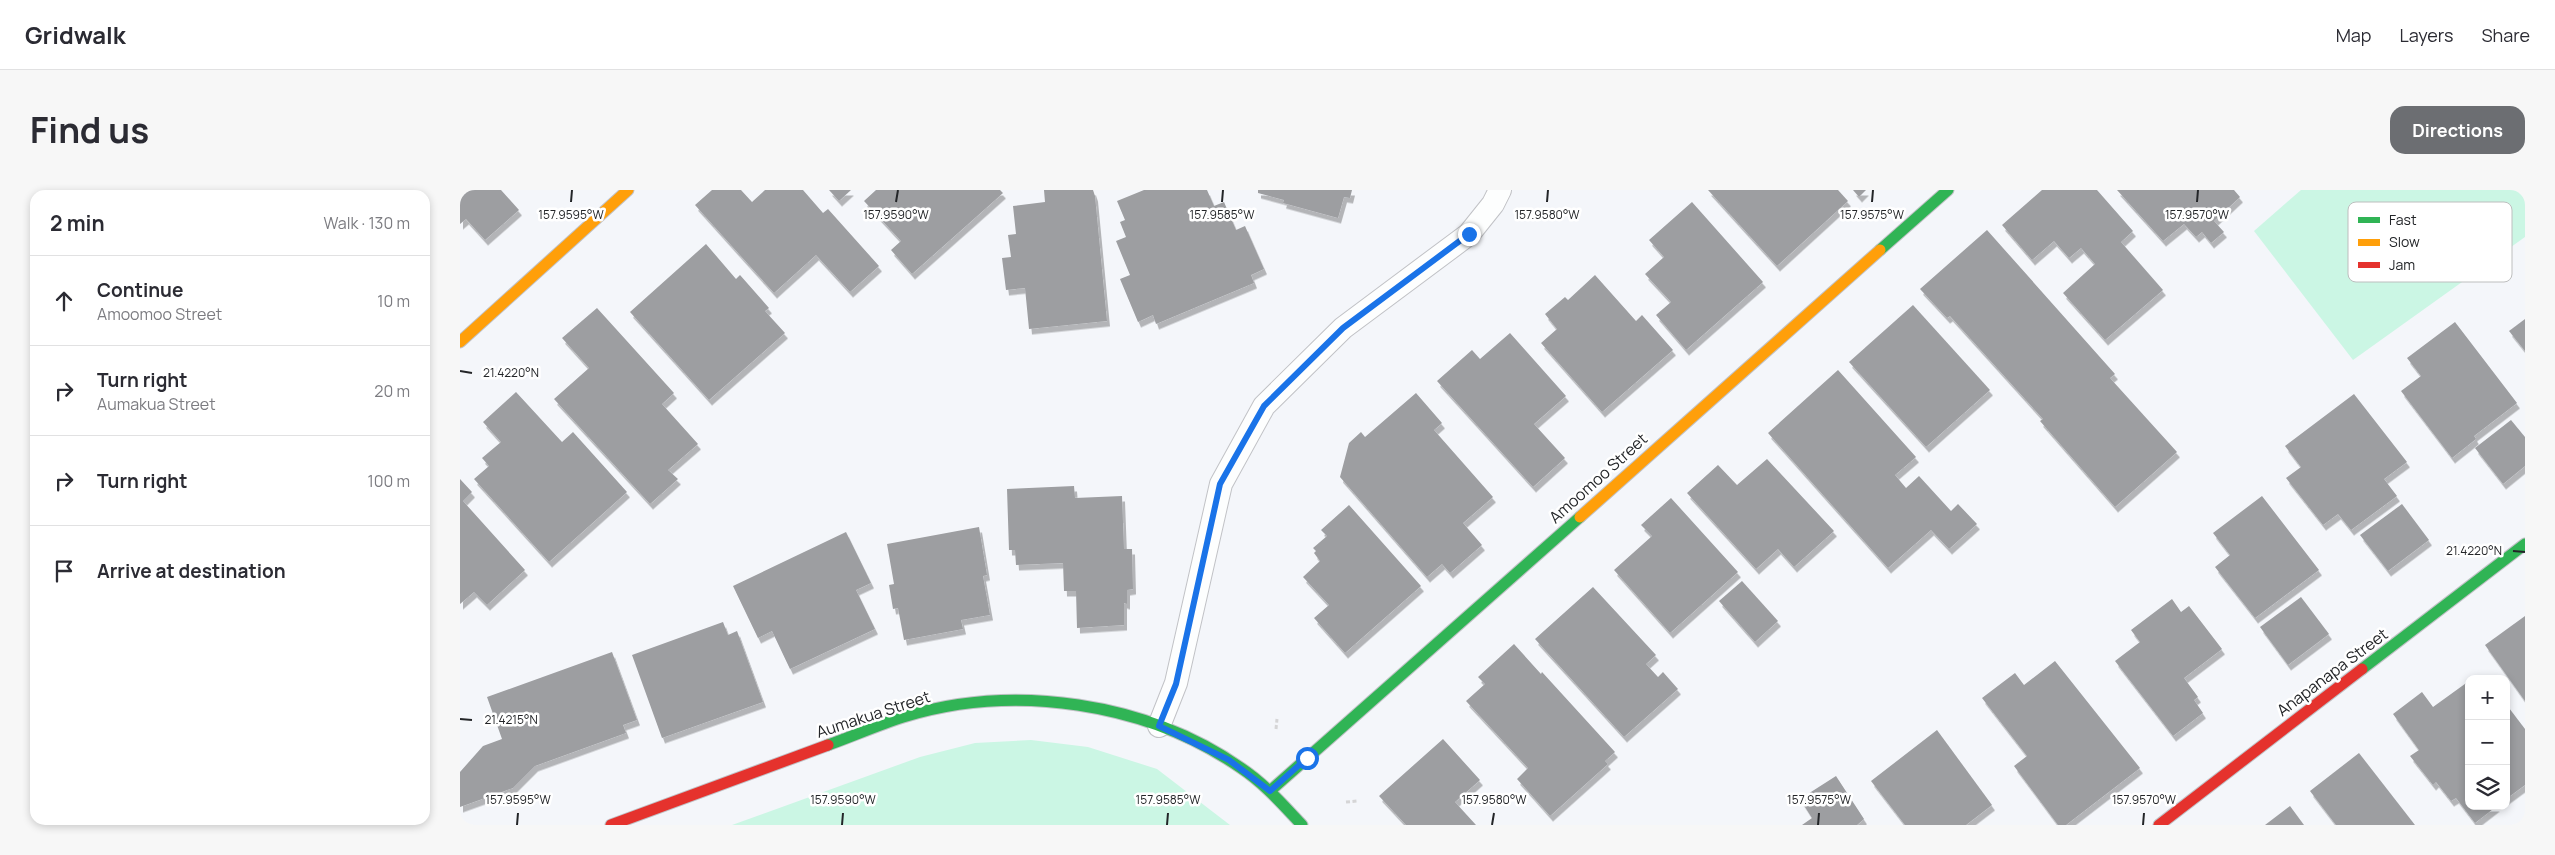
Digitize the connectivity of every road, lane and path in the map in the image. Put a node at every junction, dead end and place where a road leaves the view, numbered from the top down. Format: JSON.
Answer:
{"nodes":[{"id":1,"x":628,"y":190,"type":"edge"},
{"id":2,"x":1500,"y":190,"type":"edge"},
{"id":3,"x":1948,"y":190,"type":"edge"},
{"id":4,"x":460,"y":342,"type":"edge"},
{"id":5,"x":2525,"y":544,"type":"edge"},
{"id":6,"x":1277,"y":719,"type":"dead end"},
{"id":7,"x":1159,"y":726,"type":"junction"},
{"id":8,"x":1276,"y":729,"type":"dead end"},
{"id":9,"x":1270,"y":791,"type":"junction"},
{"id":10,"x":1357,"y":801,"type":"dead end"},
{"id":11,"x":1346,"y":802,"type":"dead end"},
{"id":12,"x":611,"y":825,"type":"edge"},
{"id":13,"x":1302,"y":825,"type":"edge"},
{"id":14,"x":2158,"y":825,"type":"edge"}],
"edges":[{"from":1,"to":4,"type":"street"},
{"from":2,"to":7,"type":"lane"},
{"from":3,"to":9,"type":"street","name":"Amoomoo Street"},
{"from":5,"to":14,"type":"street","name":"Anapanapa Street"},
{"from":6,"to":8,"type":"path"},
{"from":7,"to":9,"type":"street","name":"Aumakua Street"},
{"from":7,"to":12,"type":"street","name":"Aumakua Street"},
{"from":9,"to":13,"type":"street","name":"Aumakua Street"},
{"from":10,"to":11,"type":"path"}]}
